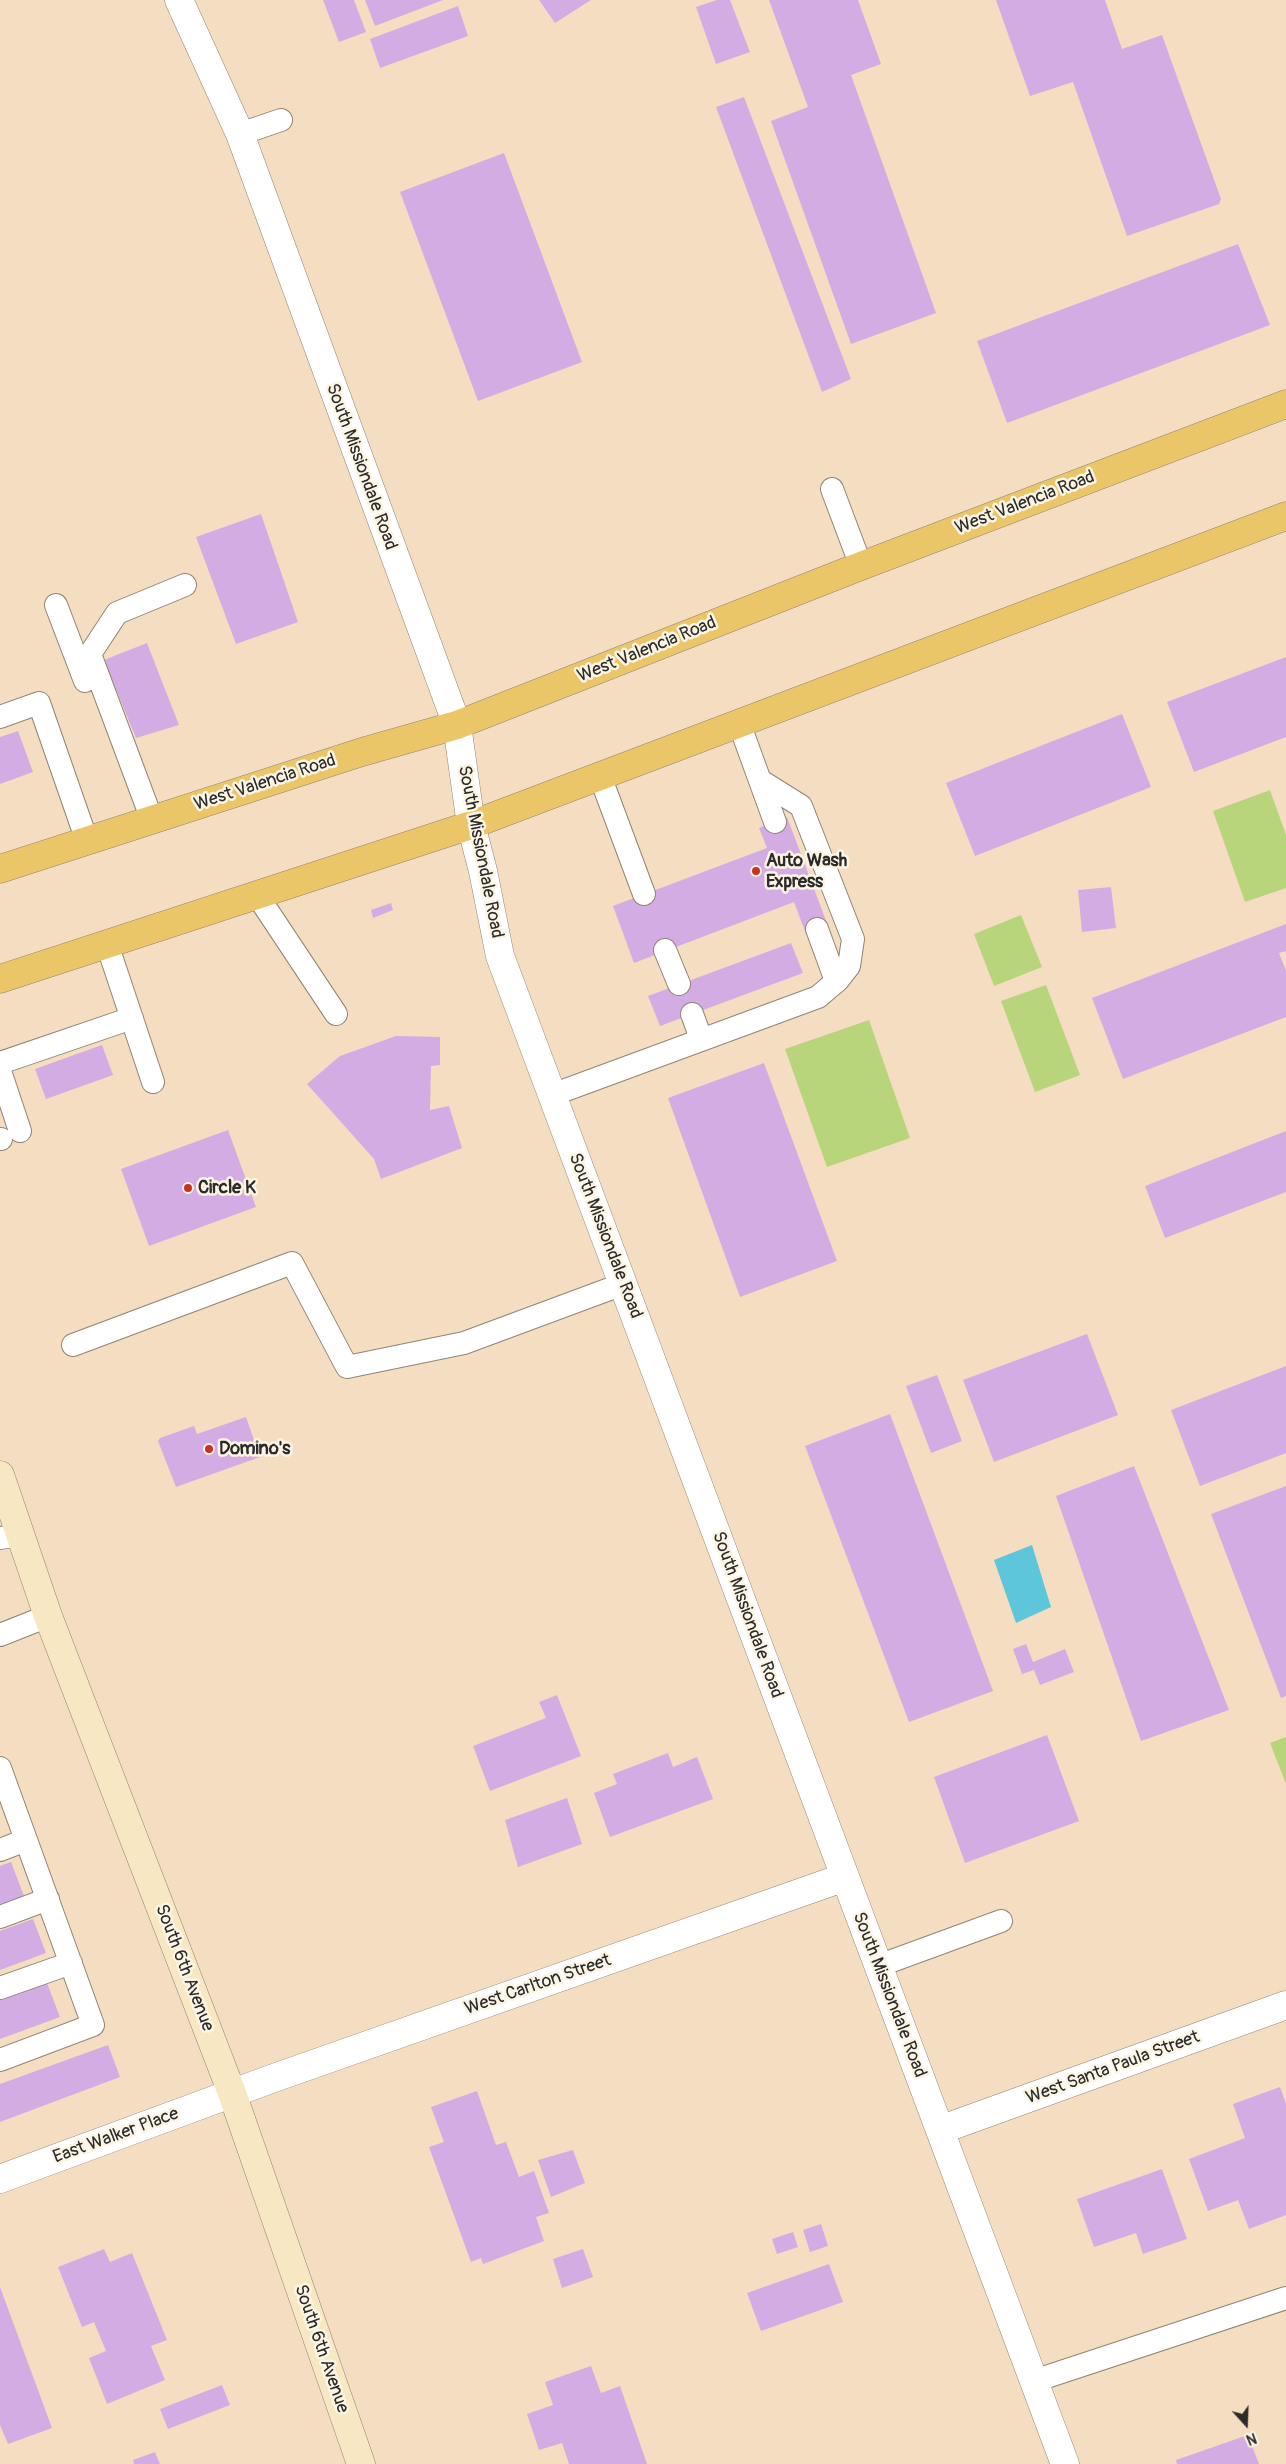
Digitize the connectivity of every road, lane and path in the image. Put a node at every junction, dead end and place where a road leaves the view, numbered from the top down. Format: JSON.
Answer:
{"nodes":[{"id":1,"x":179,"y":0,"type":"edge"},
{"id":2,"x":281,"y":120,"type":"dead end"},
{"id":3,"x":240,"y":134,"type":"junction"},
{"id":4,"x":1286,"y":404,"type":"edge"},
{"id":5,"x":832,"y":489,"type":"dead end"},
{"id":6,"x":1286,"y":516,"type":"edge"},
{"id":7,"x":861,"y":566,"type":"junction"},
{"id":8,"x":185,"y":585,"type":"dead end"},
{"id":9,"x":56,"y":605,"type":"dead end"},
{"id":10,"x":0,"y":717,"type":"edge"},
{"id":11,"x":739,"y":723,"type":"junction"},
{"id":12,"x":457,"y":725,"type":"junction"},
{"id":13,"x":600,"y":776,"type":"junction"},
{"id":14,"x":761,"y":782,"type":"junction"},
{"id":15,"x":145,"y":822,"type":"junction"},
{"id":16,"x":775,"y":822,"type":"dead end"},
{"id":17,"x":471,"y":825,"type":"junction"},
{"id":18,"x":87,"y":841,"type":"junction"},
{"id":19,"x":0,"y":869,"type":"edge"},
{"id":20,"x":644,"y":894,"type":"dead end"},
{"id":21,"x":257,"y":895,"type":"junction"},
{"id":22,"x":817,"y":930,"type":"dead end"},
{"id":23,"x":107,"y":944,"type":"junction"},
{"id":24,"x":665,"y":950,"type":"dead end"},
{"id":25,"x":0,"y":979,"type":"edge"},
{"id":26,"x":836,"y":981,"type":"junction"},
{"id":27,"x":679,"y":984,"type":"dead end"},
{"id":28,"x":336,"y":1014,"type":"dead end"},
{"id":29,"x":692,"y":1014,"type":"dead end"},
{"id":30,"x":132,"y":1018,"type":"junction"},
{"id":31,"x":695,"y":1042,"type":"junction"},
{"id":32,"x":0,"y":1063,"type":"edge"},
{"id":33,"x":0,"y":1071,"type":"edge"},
{"id":34,"x":153,"y":1082,"type":"dead end"},
{"id":35,"x":552,"y":1095,"type":"junction"},
{"id":36,"x":7,"y":1136,"type":"edge"},
{"id":37,"x":623,"y":1284,"type":"junction"},
{"id":38,"x":73,"y":1345,"type":"dead end"},
{"id":39,"x":0,"y":1474,"type":"edge"},
{"id":40,"x":10,"y":1537,"type":"edge"},
{"id":41,"x":48,"y":1616,"type":"junction"},
{"id":42,"x":0,"y":1635,"type":"edge"},
{"id":43,"x":2,"y":1778,"type":"edge"},
{"id":44,"x":26,"y":1840,"type":"junction"},
{"id":45,"x":0,"y":1850,"type":"edge"},
{"id":46,"x":845,"y":1877,"type":"junction"},
{"id":47,"x":48,"y":1899,"type":"junction"},
{"id":48,"x":0,"y":1917,"type":"edge"},
{"id":49,"x":1001,"y":1921,"type":"dead end"},
{"id":50,"x":71,"y":1963,"type":"junction"},
{"id":51,"x":878,"y":1966,"type":"junction"},
{"id":52,"x":0,"y":1988,"type":"edge"},
{"id":53,"x":1286,"y":2005,"type":"edge"},
{"id":54,"x":0,"y":2060,"type":"edge"},
{"id":55,"x":232,"y":2093,"type":"junction"},
{"id":56,"x":940,"y":2130,"type":"junction"},
{"id":57,"x":0,"y":2179,"type":"edge"},
{"id":58,"x":1286,"y":2298,"type":"edge"},
{"id":59,"x":1034,"y":2380,"type":"junction"},
{"id":60,"x":361,"y":2464,"type":"edge"},
{"id":61,"x":1065,"y":2464,"type":"edge"}],
"edges":[{"from":1,"to":3,"type":"street","name":"South Missiondale Road"},
{"from":2,"to":3,"type":"lane"},
{"from":3,"to":12,"type":"street","name":"South Missiondale Road"},
{"from":4,"to":7,"type":"main road","name":"West Valencia Road"},
{"from":5,"to":7,"type":"lane"},
{"from":6,"to":11,"type":"main road"},
{"from":7,"to":12,"type":"main road","name":"West Valencia Road"},
{"from":8,"to":15,"type":"lane"},
{"from":9,"to":15,"type":"lane"},
{"from":10,"to":18,"type":"lane"},
{"from":11,"to":13,"type":"main road"},
{"from":11,"to":14,"type":"lane"},
{"from":12,"to":15,"type":"main road","name":"West Valencia Road"},
{"from":12,"to":17,"type":"street","name":"South Missiondale Road"},
{"from":13,"to":17,"type":"main road"},
{"from":13,"to":20,"type":"lane"},
{"from":14,"to":16,"type":"lane"},
{"from":14,"to":26,"type":"lane"},
{"from":15,"to":18,"type":"main road","name":"West Valencia Road"},
{"from":17,"to":21,"type":"main road"},
{"from":17,"to":35,"type":"street","name":"South Missiondale Road"},
{"from":18,"to":19,"type":"main road","name":"West Valencia Road"},
{"from":21,"to":23,"type":"main road"},
{"from":21,"to":28,"type":"lane"},
{"from":22,"to":26,"type":"lane"},
{"from":23,"to":25,"type":"main road"},
{"from":23,"to":30,"type":"lane"},
{"from":24,"to":27,"type":"lane"},
{"from":26,"to":31,"type":"lane"},
{"from":29,"to":31,"type":"lane"},
{"from":30,"to":32,"type":"lane"},
{"from":30,"to":34,"type":"lane"},
{"from":31,"to":35,"type":"lane"},
{"from":33,"to":36,"type":"lane"},
{"from":35,"to":37,"type":"street","name":"South Missiondale Road"},
{"from":37,"to":38,"type":"lane"},
{"from":37,"to":46,"type":"street","name":"South Missiondale Road"},
{"from":39,"to":40,"type":"street","name":"South 6th Avenue"},
{"from":40,"to":41,"type":"street","name":"South 6th Avenue"},
{"from":41,"to":42,"type":"lane"},
{"from":41,"to":55,"type":"street","name":"South 6th Avenue"},
{"from":43,"to":44,"type":"lane"},
{"from":44,"to":45,"type":"lane"},
{"from":44,"to":47,"type":"lane"},
{"from":46,"to":51,"type":"street","name":"South Missiondale Road"},
{"from":46,"to":55,"type":"street","name":"West Carlton Street"},
{"from":47,"to":48,"type":"lane"},
{"from":47,"to":50,"type":"lane"},
{"from":49,"to":51,"type":"lane"},
{"from":50,"to":52,"type":"lane"},
{"from":50,"to":54,"type":"lane"},
{"from":51,"to":56,"type":"street","name":"South Missiondale Road"},
{"from":53,"to":56,"type":"street","name":"West Santa Paula Street"},
{"from":55,"to":57,"type":"street","name":"East Walker Place"},
{"from":55,"to":60,"type":"street","name":"South 6th Avenue"},
{"from":56,"to":59,"type":"street","name":"South Missiondale Road"},
{"from":58,"to":59,"type":"lane"},
{"from":59,"to":61,"type":"street","name":"South Missiondale Road"}]}
